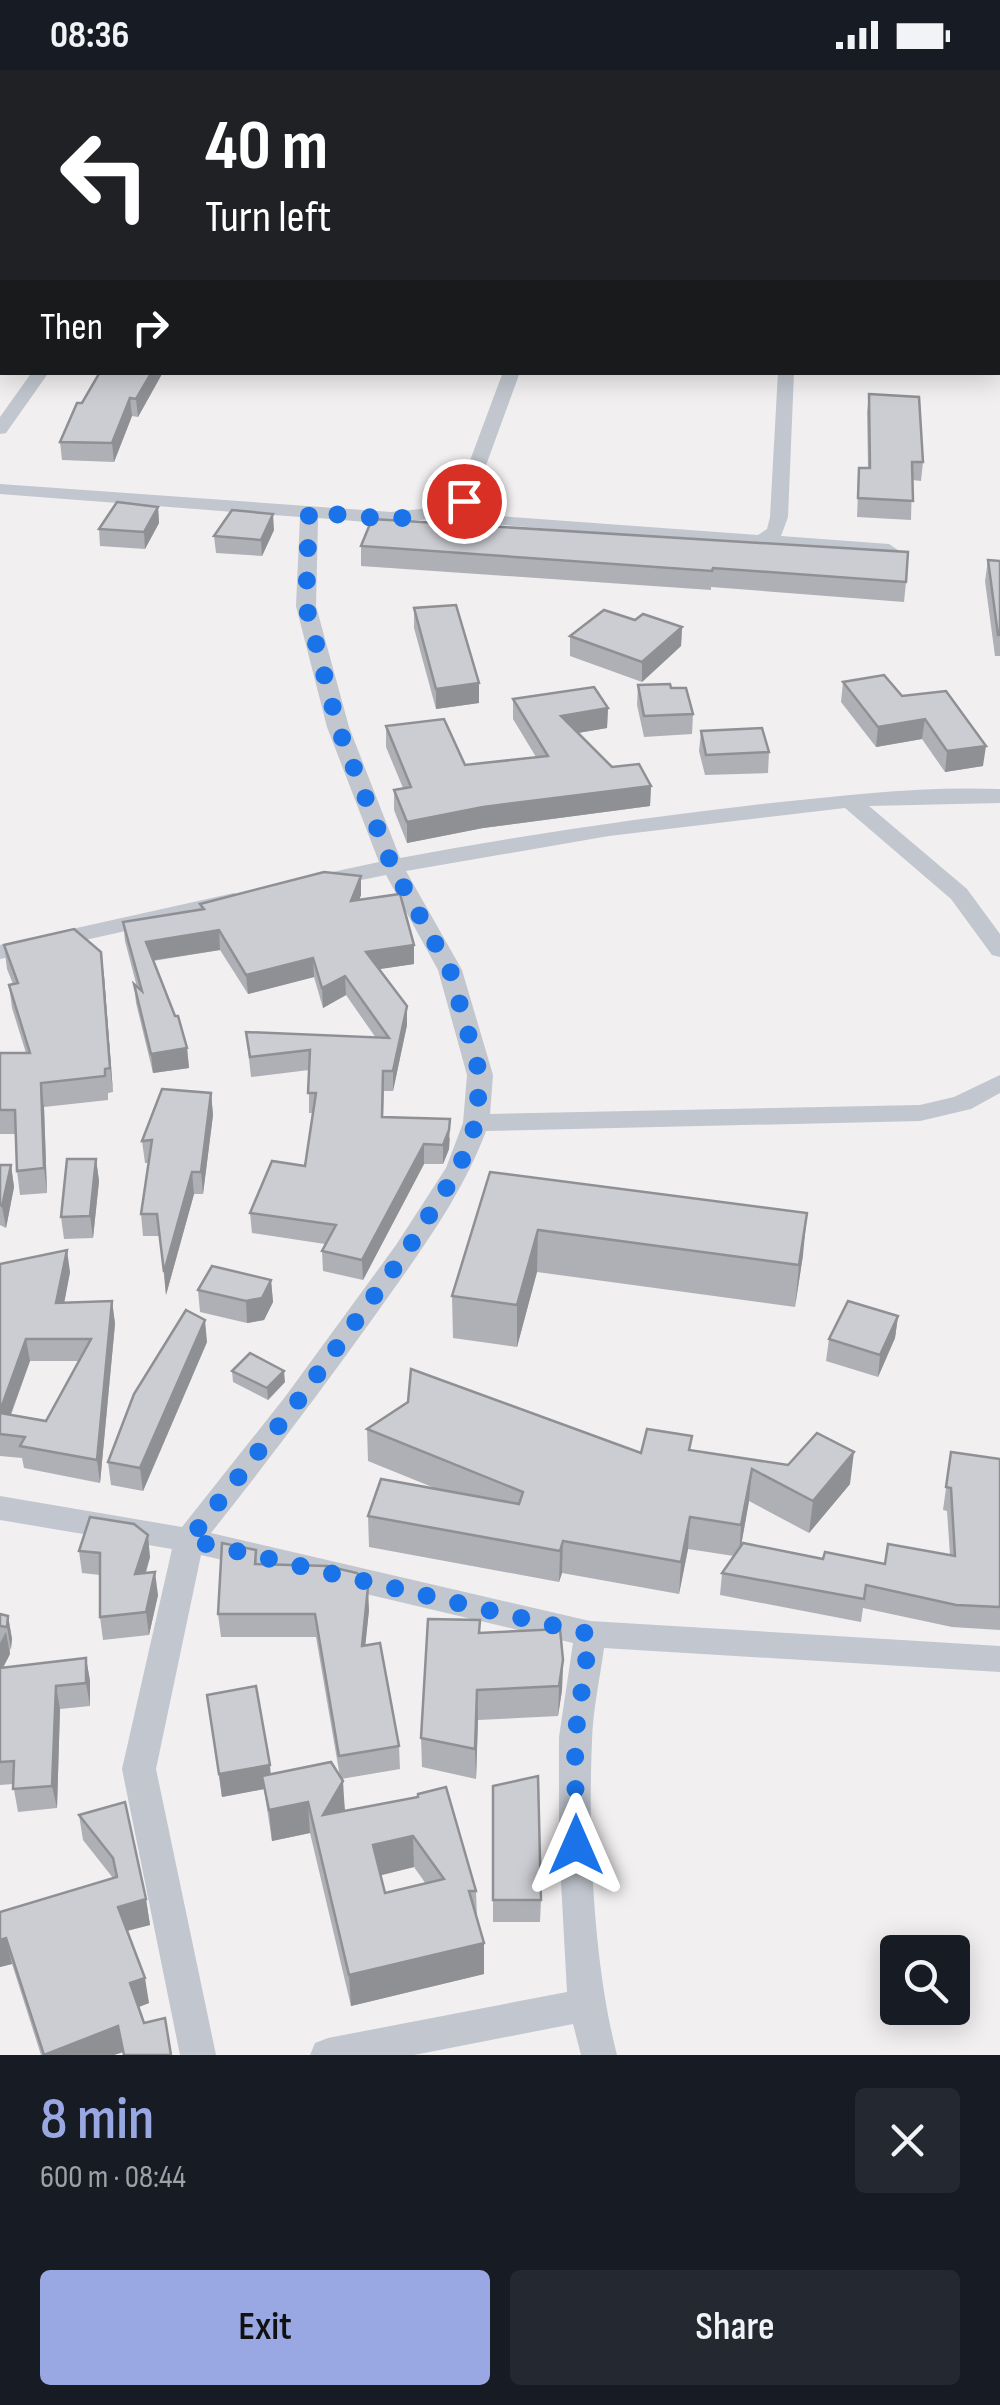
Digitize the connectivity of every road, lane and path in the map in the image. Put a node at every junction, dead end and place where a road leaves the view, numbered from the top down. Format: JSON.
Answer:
{"nodes":[{"id":1,"x":39,"y":375,"type":"edge"},
{"id":2,"x":511,"y":375,"type":"edge"},
{"id":3,"x":786,"y":375,"type":"edge"},
{"id":4,"x":0,"y":430,"type":"edge"},
{"id":5,"x":0,"y":488,"type":"edge"},
{"id":6,"x":309,"y":512,"type":"junction"},
{"id":7,"x":426,"y":516,"type":"junction"},
{"id":8,"x":763,"y":540,"type":"junction"},
{"id":9,"x":889,"y":550,"type":"edge"},
{"id":10,"x":1000,"y":796,"type":"edge"},
{"id":11,"x":851,"y":802,"type":"junction"},
{"id":12,"x":392,"y":866,"type":"junction"},
{"id":13,"x":295,"y":887,"type":"edge"},
{"id":14,"x":256,"y":895,"type":"edge"},
{"id":15,"x":1000,"y":950,"type":"edge"},
{"id":16,"x":0,"y":952,"type":"edge"},
{"id":17,"x":1000,"y":1083,"type":"edge"},
{"id":18,"x":962,"y":1102,"type":"junction"},
{"id":19,"x":1000,"y":1107,"type":"edge"},
{"id":20,"x":476,"y":1123,"type":"junction"},
{"id":21,"x":0,"y":1508,"type":"edge"},
{"id":22,"x":189,"y":1540,"type":"junction"},
{"id":23,"x":590,"y":1634,"type":"junction"},
{"id":24,"x":1000,"y":1659,"type":"edge"},
{"id":25,"x":586,"y":2005,"type":"junction"},
{"id":26,"x":198,"y":2055,"type":"edge"},
{"id":27,"x":328,"y":2055,"type":"edge"},
{"id":28,"x":599,"y":2055,"type":"edge"}],
"edges":[{"from":1,"to":4,"type":"street"},
{"from":2,"to":7,"type":"street"},
{"from":3,"to":8,"type":"street"},
{"from":5,"to":6,"type":"street"},
{"from":6,"to":7,"type":"street"},
{"from":6,"to":12,"type":"street"},
{"from":7,"to":8,"type":"street"},
{"from":8,"to":9,"type":"street"},
{"from":10,"to":11,"type":"street"},
{"from":11,"to":12,"type":"street"},
{"from":11,"to":15,"type":"street"},
{"from":12,"to":13,"type":"street"},
{"from":12,"to":20,"type":"street"},
{"from":14,"to":16,"type":"street"},
{"from":17,"to":18,"type":"street"},
{"from":18,"to":19,"type":"street"},
{"from":18,"to":20,"type":"street"},
{"from":20,"to":22,"type":"street"},
{"from":21,"to":22,"type":"street"},
{"from":22,"to":23,"type":"street"},
{"from":22,"to":26,"type":"street"},
{"from":23,"to":24,"type":"street"},
{"from":23,"to":25,"type":"street"},
{"from":25,"to":27,"type":"street"},
{"from":25,"to":28,"type":"street"}]}
